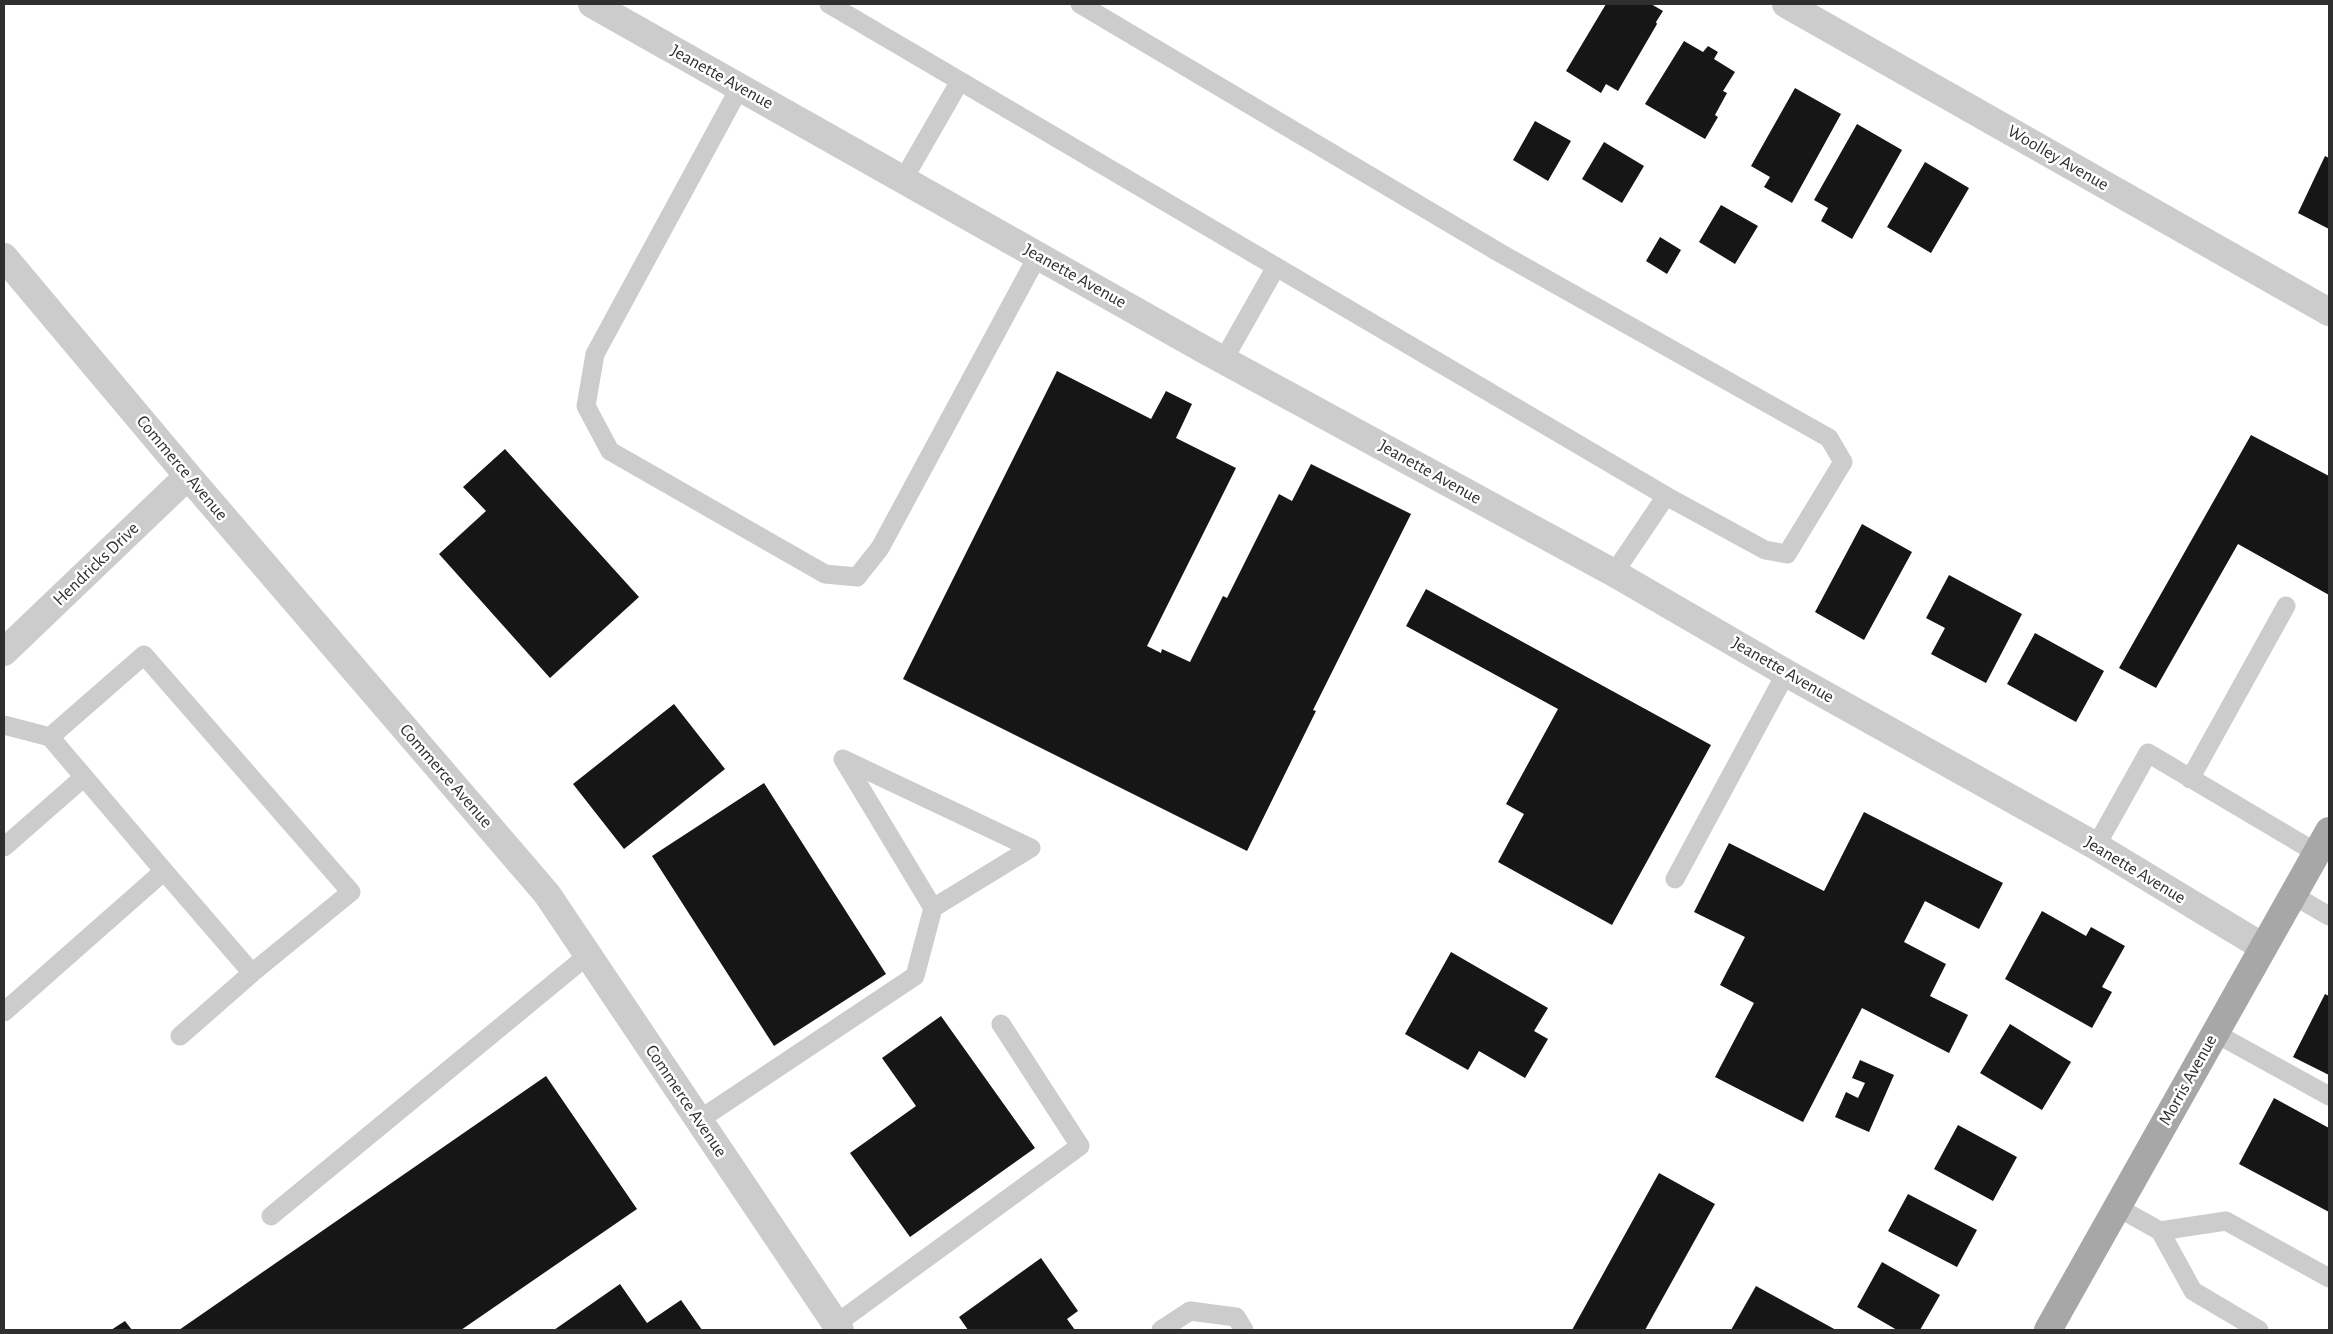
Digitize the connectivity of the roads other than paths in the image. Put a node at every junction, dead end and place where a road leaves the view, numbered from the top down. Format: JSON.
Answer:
{"nodes":[{"id":1,"x":592,"y":4,"type":"edge"},
{"id":2,"x":829,"y":4,"type":"edge"},
{"id":3,"x":1080,"y":4,"type":"edge"},
{"id":4,"x":1786,"y":4,"type":"edge"},
{"id":5,"x":960,"y":81,"type":"junction"},
{"id":6,"x":740,"y":87,"type":"junction"},
{"id":7,"x":903,"y":180,"type":"junction"},
{"id":8,"x":1038,"y":255,"type":"junction"},
{"id":9,"x":4,"y":257,"type":"edge"},
{"id":10,"x":1276,"y":267,"type":"junction"},
{"id":11,"x":2329,"y":312,"type":"edge"},
{"id":12,"x":1224,"y":359,"type":"junction"},
{"id":13,"x":188,"y":476,"type":"junction"},
{"id":14,"x":1666,"y":496,"type":"junction"},
{"id":15,"x":1614,"y":574,"type":"junction"},
{"id":16,"x":2286,"y":606,"type":"dead end"},
{"id":17,"x":4,"y":652,"type":"edge"},
{"id":18,"x":1786,"y":673,"type":"junction"},
{"id":19,"x":4,"y":726,"type":"edge"},
{"id":20,"x":50,"y":736,"type":"junction"},
{"id":21,"x":84,"y":777,"type":"junction"},
{"id":22,"x":2190,"y":779,"type":"junction"},
{"id":23,"x":2323,"y":842,"type":"edge"},
{"id":24,"x":2096,"y":846,"type":"junction"},
{"id":25,"x":4,"y":847,"type":"edge"},
{"id":26,"x":164,"y":871,"type":"junction"},
{"id":27,"x":1675,"y":879,"type":"dead end"},
{"id":28,"x":2293,"y":895,"type":"junction"},
{"id":29,"x":934,"y":908,"type":"junction"},
{"id":30,"x":2329,"y":916,"type":"edge"},
{"id":31,"x":2263,"y":947,"type":"junction"},
{"id":32,"x":588,"y":955,"type":"junction"},
{"id":33,"x":252,"y":973,"type":"junction"},
{"id":34,"x":4,"y":1012,"type":"edge"},
{"id":35,"x":1000,"y":1024,"type":"dead end"},
{"id":36,"x":2215,"y":1034,"type":"junction"},
{"id":37,"x":180,"y":1036,"type":"dead end"},
{"id":38,"x":2329,"y":1096,"type":"edge"},
{"id":39,"x":699,"y":1120,"type":"junction"},
{"id":40,"x":2116,"y":1207,"type":"junction"},
{"id":41,"x":271,"y":1216,"type":"dead end"},
{"id":42,"x":2160,"y":1230,"type":"junction"},
{"id":43,"x":2329,"y":1278,"type":"edge"},
{"id":44,"x":838,"y":1327,"type":"edge"},
{"id":45,"x":1162,"y":1330,"type":"edge"},
{"id":46,"x":1244,"y":1330,"type":"edge"},
{"id":47,"x":2048,"y":1330,"type":"edge"},
{"id":48,"x":2260,"y":1330,"type":"edge"}],
"edges":[{"from":1,"to":6,"type":"street","name":"Jeanette Avenue"},
{"from":2,"to":5,"type":"lane"},
{"from":3,"to":14,"type":"lane"},
{"from":4,"to":11,"type":"street","name":"Woolley Avenue"},
{"from":5,"to":7,"type":"lane"},
{"from":5,"to":10,"type":"lane"},
{"from":6,"to":7,"type":"street","name":"Jeanette Avenue"},
{"from":6,"to":8,"type":"lane"},
{"from":7,"to":8,"type":"street","name":"Jeanette Avenue"},
{"from":8,"to":12,"type":"street","name":"Jeanette Avenue"},
{"from":9,"to":13,"type":"street","name":"Commerce Avenue"},
{"from":10,"to":12,"type":"lane"},
{"from":10,"to":14,"type":"lane"},
{"from":12,"to":15,"type":"street","name":"Jeanette Avenue"},
{"from":13,"to":17,"type":"street","name":"Hendricks Drive"},
{"from":13,"to":32,"type":"street","name":"Commerce Avenue"},
{"from":14,"to":15,"type":"lane"},
{"from":15,"to":18,"type":"street","name":"Jeanette Avenue"},
{"from":16,"to":22,"type":"lane"},
{"from":18,"to":24,"type":"street","name":"Jeanette Avenue"},
{"from":18,"to":27,"type":"lane"},
{"from":19,"to":20,"type":"lane"},
{"from":20,"to":21,"type":"lane"},
{"from":20,"to":33,"type":"lane"},
{"from":21,"to":25,"type":"lane"},
{"from":21,"to":26,"type":"lane"},
{"from":22,"to":23,"type":"lane"},
{"from":22,"to":24,"type":"lane"},
{"from":23,"to":28,"type":"main road","name":"Morris Avenue"},
{"from":24,"to":31,"type":"street","name":"Jeanette Avenue"},
{"from":26,"to":33,"type":"lane"},
{"from":26,"to":34,"type":"lane"},
{"from":28,"to":30,"type":"lane"},
{"from":28,"to":31,"type":"main road","name":"Morris Avenue"},
{"from":29,"to":29,"type":"lane"},
{"from":29,"to":39,"type":"lane"},
{"from":31,"to":36,"type":"main road","name":"Morris Avenue"},
{"from":32,"to":39,"type":"street","name":"Commerce Avenue"},
{"from":32,"to":41,"type":"lane"},
{"from":33,"to":37,"type":"lane"},
{"from":35,"to":44,"type":"lane"},
{"from":36,"to":38,"type":"lane"},
{"from":36,"to":40,"type":"main road","name":"Morris Avenue"},
{"from":39,"to":44,"type":"street","name":"Commerce Avenue"},
{"from":40,"to":42,"type":"lane"},
{"from":40,"to":47,"type":"main road","name":"Morris Avenue"},
{"from":42,"to":43,"type":"lane"},
{"from":42,"to":48,"type":"lane"},
{"from":45,"to":46,"type":"lane"}]}
